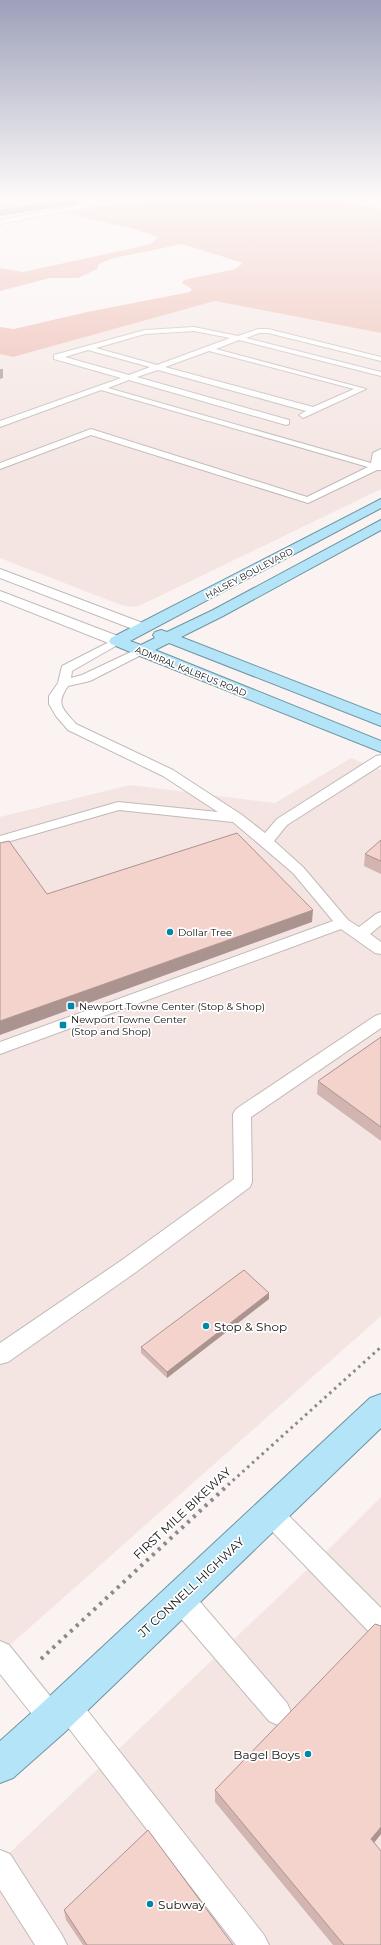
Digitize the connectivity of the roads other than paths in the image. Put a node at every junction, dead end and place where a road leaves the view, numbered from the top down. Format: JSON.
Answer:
{"nodes":[{"id":1,"x":239,"y":338,"type":"junction"},
{"id":2,"x":88,"y":348,"type":"junction"},
{"id":3,"x":209,"y":349,"type":"junction"},
{"id":4,"x":381,"y":358,"type":"edge"},
{"id":5,"x":157,"y":367,"type":"junction"},
{"id":6,"x":381,"y":374,"type":"edge"},
{"id":7,"x":128,"y":378,"type":"junction"},
{"id":8,"x":100,"y":388,"type":"junction"},
{"id":9,"x":313,"y":410,"type":"junction"},
{"id":10,"x":286,"y":422,"type":"junction"},
{"id":11,"x":0,"y":424,"type":"edge"},
{"id":12,"x":259,"y":434,"type":"junction"},
{"id":13,"x":381,"y":452,"type":"edge"},
{"id":14,"x":0,"y":466,"type":"edge"},
{"id":15,"x":379,"y":468,"type":"edge"},
{"id":16,"x":381,"y":503,"type":"edge"},
{"id":17,"x":381,"y":524,"type":"edge"},
{"id":18,"x":0,"y":573,"type":"edge"},
{"id":19,"x":0,"y":595,"type":"edge"},
{"id":20,"x":143,"y":628,"type":"junction"},
{"id":21,"x":168,"y":638,"type":"junction"},
{"id":22,"x":117,"y":641,"type":"junction"},
{"id":23,"x":141,"y":651,"type":"junction"},
{"id":24,"x":64,"y":683,"type":"junction"},
{"id":25,"x":381,"y":721,"type":"edge"},
{"id":26,"x":381,"y":747,"type":"edge"},
{"id":27,"x":381,"y":759,"type":"edge"},
{"id":28,"x":237,"y":818,"type":"junction"},
{"id":29,"x":0,"y":840,"type":"edge"},
{"id":30,"x":266,"y":840,"type":"junction"},
{"id":31,"x":381,"y":916,"type":"edge"},
{"id":32,"x":342,"y":923,"type":"junction"},
{"id":33,"x":359,"y":934,"type":"junction"},
{"id":34,"x":381,"y":949,"type":"edge"},
{"id":35,"x":381,"y":1020,"type":"edge"},
{"id":36,"x":0,"y":1048,"type":"edge"},
{"id":37,"x":0,"y":1355,"type":"edge"},
{"id":38,"x":381,"y":1408,"type":"edge"},
{"id":39,"x":270,"y":1513,"type":"junction"},
{"id":40,"x":180,"y":1598,"type":"junction"},
{"id":41,"x":381,"y":1626,"type":"edge"},
{"id":42,"x":0,"y":1654,"type":"edge"},
{"id":43,"x":60,"y":1712,"type":"junction"},
{"id":44,"x":278,"y":1712,"type":"dead end"},
{"id":45,"x":0,"y":1765,"type":"edge"},
{"id":46,"x":0,"y":1864,"type":"edge"},
{"id":47,"x":52,"y":1945,"type":"edge"},
{"id":48,"x":254,"y":1945,"type":"edge"}],
"edges":[{"from":1,"to":2,"type":"lane"},
{"from":1,"to":3,"type":"lane"},
{"from":1,"to":4,"type":"lane"},
{"from":1,"to":6,"type":"lane"},
{"from":2,"to":5,"type":"lane"},
{"from":2,"to":7,"type":"lane"},
{"from":3,"to":5,"type":"lane"},
{"from":3,"to":9,"type":"lane"},
{"from":5,"to":7,"type":"lane"},
{"from":5,"to":9,"type":"lane"},
{"from":7,"to":8,"type":"lane"},
{"from":7,"to":10,"type":"lane"},
{"from":8,"to":11,"type":"lane"},
{"from":8,"to":12,"type":"lane"},
{"from":9,"to":10,"type":"lane"},
{"from":10,"to":12,"type":"lane"},
{"from":12,"to":15,"type":"lane"},
{"from":13,"to":15,"type":"lane"},
{"from":14,"to":15,"type":"lane"},
{"from":16,"to":20,"type":"highway","name":"HALSEY BOULEVARD"},
{"from":17,"to":21,"type":"highway","name":"HALSEY BOULEVARD"},
{"from":18,"to":20,"type":"street"},
{"from":19,"to":22,"type":"street","name":"ADMIRAL KALBFUS ROAD"},
{"from":20,"to":21,"type":"highway"},
{"from":20,"to":22,"type":"highway","name":"HALSEY BOULEVARD"},
{"from":21,"to":23,"type":"highway","name":"HALSEY BOULEVARD"},
{"from":21,"to":25,"type":"highway"},
{"from":22,"to":23,"type":"highway","name":"ADMIRAL KALBFUS ROAD"},
{"from":22,"to":24,"type":"lane"},
{"from":23,"to":24,"type":"lane"},
{"from":23,"to":26,"type":"highway","name":"ADMIRAL KALBFUS ROAD"},
{"from":24,"to":28,"type":"lane"},
{"from":27,"to":30,"type":"lane"},
{"from":28,"to":29,"type":"lane"},
{"from":28,"to":30,"type":"lane"},
{"from":30,"to":32,"type":"lane"},
{"from":31,"to":33,"type":"lane"},
{"from":32,"to":33,"type":"lane"},
{"from":32,"to":36,"type":"lane"},
{"from":33,"to":34,"type":"lane"},
{"from":35,"to":37,"type":"lane"},
{"from":38,"to":39,"type":"highway","name":"JT CONNELL HIGHWAY"},
{"from":39,"to":40,"type":"highway","name":"JT CONNELL HIGHWAY"},
{"from":39,"to":41,"type":"lane"},
{"from":40,"to":43,"type":"highway","name":"JT CONNELL HIGHWAY"},
{"from":40,"to":44,"type":"lane"},
{"from":42,"to":43,"type":"lane"},
{"from":43,"to":45,"type":"highway","name":"JT CONNELL HIGHWAY"},
{"from":43,"to":48,"type":"lane"},
{"from":46,"to":47,"type":"lane"}]}
